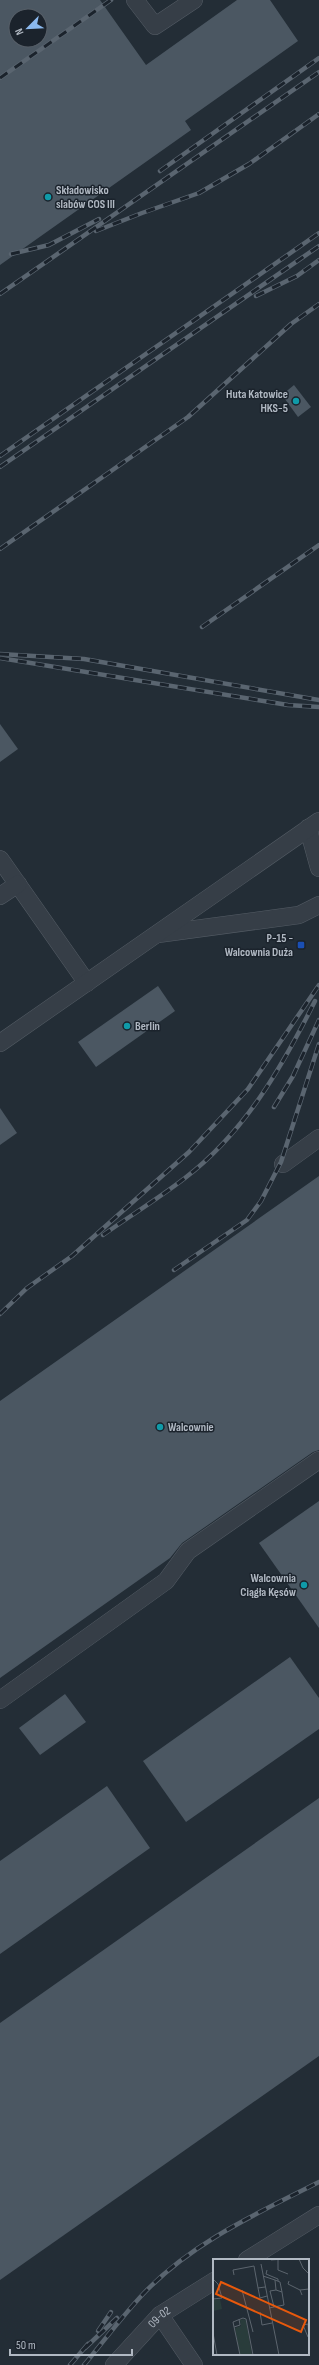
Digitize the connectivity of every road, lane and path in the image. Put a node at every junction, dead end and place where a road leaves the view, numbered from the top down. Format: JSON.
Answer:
{"nodes":[{"id":1,"x":135,"y":0,"type":"edge"},
{"id":2,"x":194,"y":0,"type":"edge"},
{"id":3,"x":314,"y":824,"type":"edge"},
{"id":4,"x":0,"y":859,"type":"edge"},
{"id":5,"x":319,"y":868,"type":"edge"},
{"id":6,"x":18,"y":884,"type":"junction"},
{"id":7,"x":0,"y":896,"type":"edge"},
{"id":8,"x":319,"y":905,"type":"edge"},
{"id":9,"x":156,"y":934,"type":"junction"},
{"id":10,"x":87,"y":983,"type":"junction"},
{"id":11,"x":0,"y":1043,"type":"edge"},
{"id":12,"x":319,"y":1138,"type":"edge"},
{"id":13,"x":283,"y":1164,"type":"dead end"},
{"id":14,"x":319,"y":1460,"type":"edge"},
{"id":15,"x":0,"y":1700,"type":"edge"},
{"id":16,"x":319,"y":2215,"type":"edge"},
{"id":17,"x":249,"y":2259,"type":"edge"},
{"id":18,"x":213,"y":2282,"type":"edge"},
{"id":19,"x":160,"y":2315,"type":"junction"},
{"id":20,"x":114,"y":2365,"type":"edge"},
{"id":21,"x":194,"y":2365,"type":"edge"}],
"edges":[{"from":1,"to":2,"type":"lane"},
{"from":3,"to":5,"type":"lane"},
{"from":3,"to":9,"type":"lane"},
{"from":4,"to":6,"type":"lane"},
{"from":6,"to":7,"type":"lane"},
{"from":6,"to":10,"type":"lane"},
{"from":8,"to":9,"type":"lane"},
{"from":9,"to":10,"type":"lane"},
{"from":10,"to":11,"type":"lane"},
{"from":12,"to":13,"type":"lane"},
{"from":14,"to":15,"type":"lane"},
{"from":16,"to":17,"type":"lane"},
{"from":18,"to":19,"type":"lane","name":"09-02"},
{"from":19,"to":20,"type":"lane","name":"09-02"},
{"from":19,"to":21,"type":"lane"}]}
